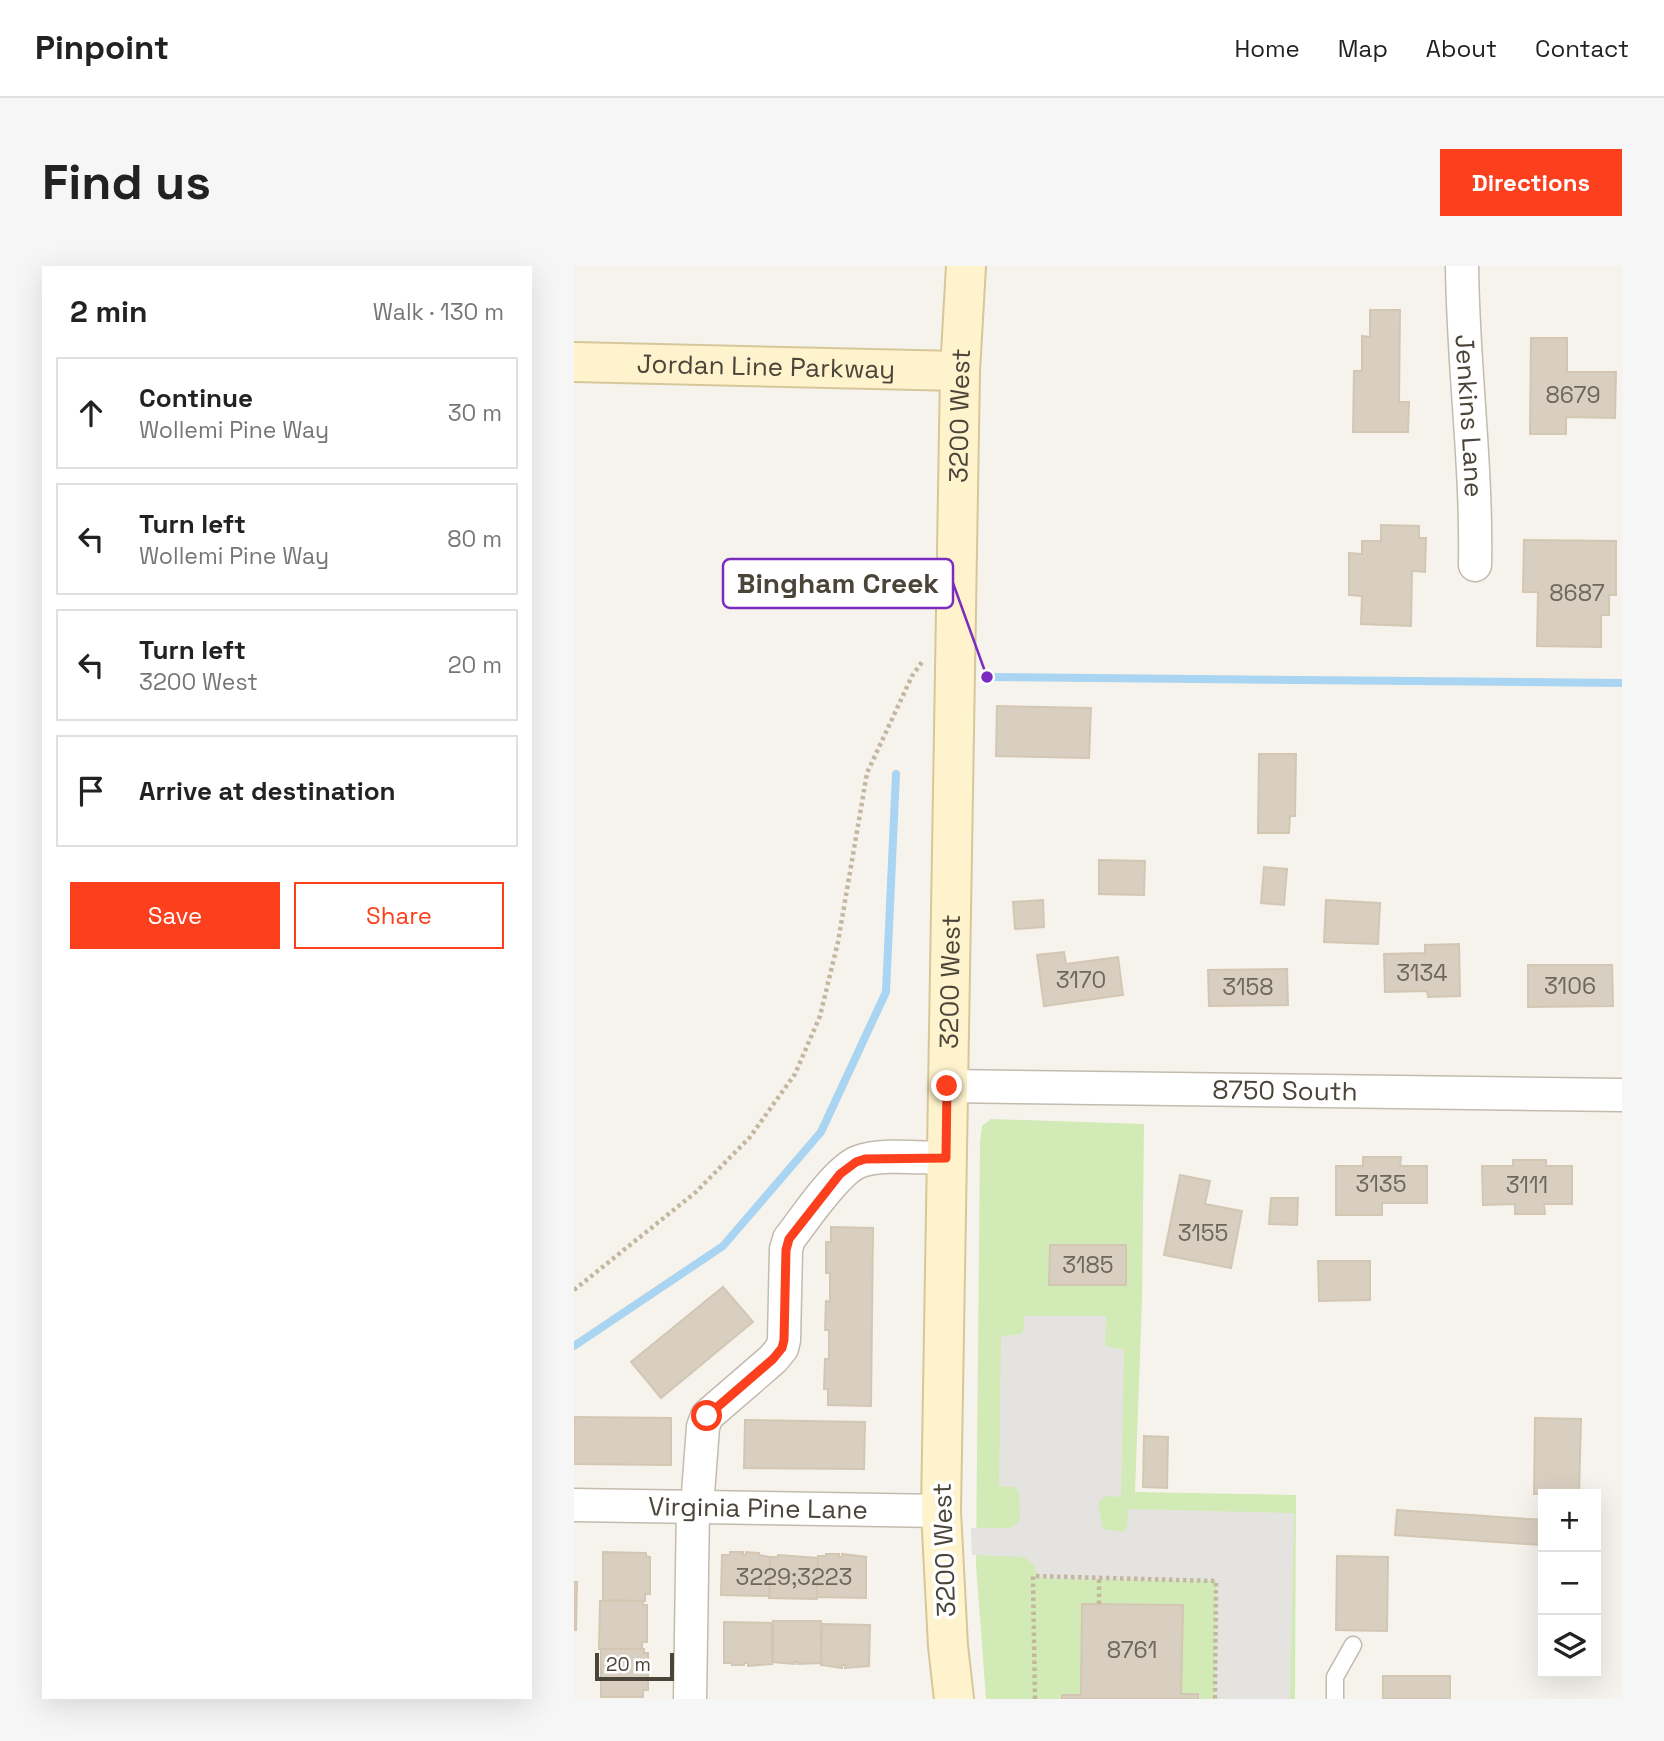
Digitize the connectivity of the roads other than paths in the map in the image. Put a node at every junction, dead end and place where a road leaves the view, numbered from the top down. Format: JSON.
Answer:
{"nodes":[{"id":1,"x":966,"y":266,"type":"edge"},
{"id":2,"x":1462,"y":266,"type":"edge"},
{"id":3,"x":574,"y":362,"type":"edge"},
{"id":4,"x":960,"y":372,"type":"junction"},
{"id":5,"x":1475,"y":565,"type":"dead end"},
{"id":6,"x":947,"y":1086,"type":"junction"},
{"id":7,"x":1622,"y":1095,"type":"edge"},
{"id":8,"x":946,"y":1158,"type":"junction"},
{"id":9,"x":574,"y":1505,"type":"edge"},
{"id":10,"x":695,"y":1507,"type":"junction"},
{"id":11,"x":940,"y":1511,"type":"junction"},
{"id":12,"x":1353,"y":1645,"type":"dead end"},
{"id":13,"x":690,"y":1699,"type":"edge"},
{"id":14,"x":954,"y":1699,"type":"edge"},
{"id":15,"x":1335,"y":1699,"type":"edge"}],
"edges":[{"from":1,"to":4,"type":"street","name":"3200 West"},
{"from":2,"to":5,"type":"street","name":"Jenkins Lane"},
{"from":3,"to":4,"type":"street","name":"Jordan Line Parkway"},
{"from":4,"to":6,"type":"street","name":"3200 West"},
{"from":6,"to":7,"type":"street","name":"8750 South"},
{"from":6,"to":8,"type":"street","name":"3200 West"},
{"from":8,"to":10,"type":"street"},
{"from":8,"to":11,"type":"street","name":"3200 West"},
{"from":9,"to":10,"type":"street","name":"Virginia Pine Lane"},
{"from":10,"to":11,"type":"street","name":"Virginia Pine Lane"},
{"from":10,"to":13,"type":"street"},
{"from":11,"to":14,"type":"street","name":"3200 West"},
{"from":12,"to":15,"type":"lane"}]}
